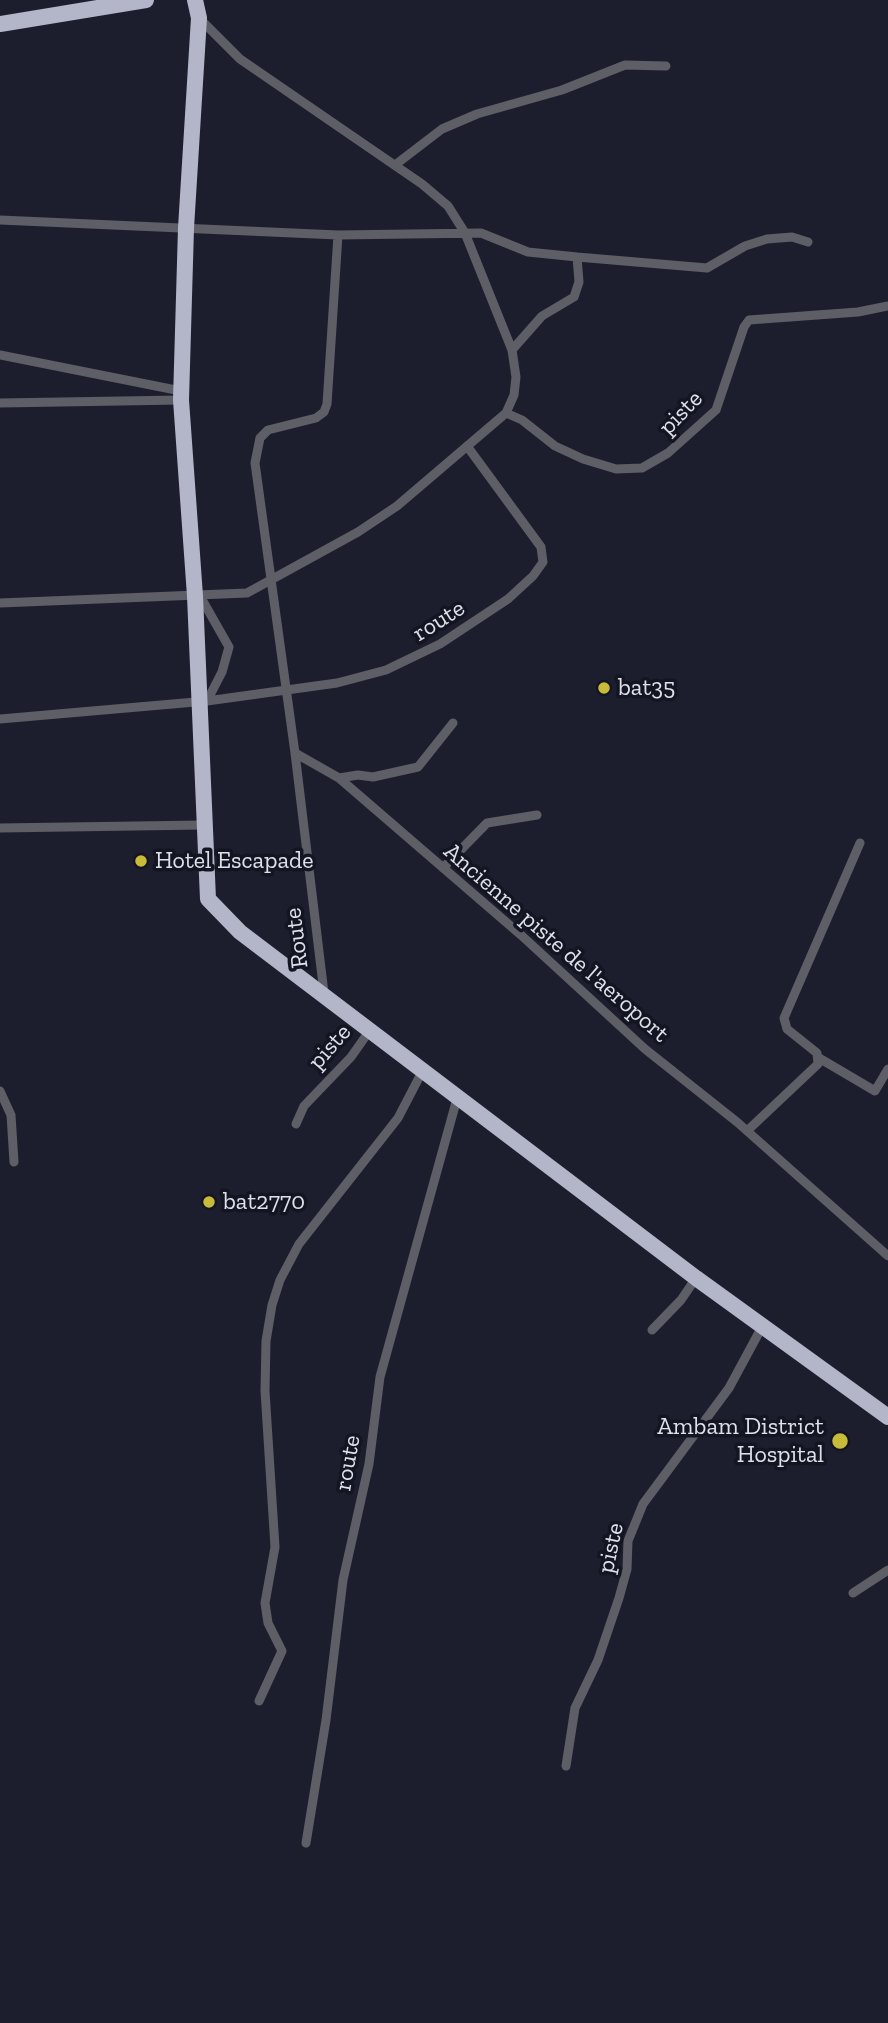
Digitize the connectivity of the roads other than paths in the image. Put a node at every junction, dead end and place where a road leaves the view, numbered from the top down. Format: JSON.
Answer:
{"nodes":[{"id":1,"x":146,"y":0,"type":"edge"},
{"id":2,"x":195,"y":0,"type":"edge"},
{"id":3,"x":199,"y":18,"type":"junction"},
{"id":4,"x":0,"y":24,"type":"edge"},
{"id":5,"x":667,"y":66,"type":"dead end"},
{"id":6,"x":395,"y":165,"type":"junction"},
{"id":7,"x":0,"y":220,"type":"edge"},
{"id":8,"x":187,"y":228,"type":"junction"},
{"id":9,"x":465,"y":233,"type":"junction"},
{"id":10,"x":338,"y":235,"type":"junction"},
{"id":11,"x":807,"y":242,"type":"dead end"},
{"id":12,"x":577,"y":257,"type":"junction"},
{"id":13,"x":888,"y":306,"type":"edge"},
{"id":14,"x":512,"y":350,"type":"junction"},
{"id":15,"x":0,"y":355,"type":"edge"},
{"id":16,"x":181,"y":396,"type":"junction"},
{"id":17,"x":0,"y":403,"type":"edge"},
{"id":18,"x":506,"y":413,"type":"junction"},
{"id":19,"x":467,"y":446,"type":"junction"},
{"id":20,"x":272,"y":581,"type":"junction"},
{"id":21,"x":198,"y":596,"type":"junction"},
{"id":22,"x":0,"y":603,"type":"edge"},
{"id":23,"x":284,"y":690,"type":"junction"},
{"id":24,"x":202,"y":701,"type":"junction"},
{"id":25,"x":0,"y":719,"type":"edge"},
{"id":26,"x":453,"y":723,"type":"dead end"},
{"id":27,"x":295,"y":753,"type":"junction"},
{"id":28,"x":338,"y":778,"type":"junction"},
{"id":29,"x":537,"y":815,"type":"dead end"},
{"id":30,"x":204,"y":825,"type":"junction"},
{"id":31,"x":0,"y":828,"type":"edge"},
{"id":32,"x":860,"y":843,"type":"dead end"},
{"id":33,"x":443,"y":868,"type":"junction"},
{"id":34,"x":324,"y":993,"type":"junction"},
{"id":35,"x":370,"y":1030,"type":"junction"},
{"id":36,"x":819,"y":1058,"type":"junction"},
{"id":37,"x":888,"y":1069,"type":"edge"},
{"id":38,"x":423,"y":1070,"type":"junction"},
{"id":39,"x":0,"y":1091,"type":"edge"},
{"id":40,"x":458,"y":1095,"type":"junction"},
{"id":41,"x":296,"y":1124,"type":"dead end"},
{"id":42,"x":747,"y":1130,"type":"junction"},
{"id":43,"x":14,"y":1162,"type":"dead end"},
{"id":44,"x":888,"y":1256,"type":"edge"},
{"id":45,"x":696,"y":1278,"type":"junction"},
{"id":46,"x":763,"y":1325,"type":"junction"},
{"id":47,"x":652,"y":1330,"type":"dead end"},
{"id":48,"x":888,"y":1417,"type":"edge"},
{"id":49,"x":888,"y":1570,"type":"edge"},
{"id":50,"x":853,"y":1593,"type":"dead end"},
{"id":51,"x":259,"y":1701,"type":"dead end"},
{"id":52,"x":566,"y":1766,"type":"dead end"},
{"id":53,"x":306,"y":1843,"type":"dead end"}],
"edges":[{"from":1,"to":4,"type":"highway"},
{"from":2,"to":3,"type":"highway"},
{"from":3,"to":6,"type":"street"},
{"from":3,"to":8,"type":"highway"},
{"from":5,"to":6,"type":"street"},
{"from":6,"to":9,"type":"street"},
{"from":7,"to":8,"type":"street"},
{"from":8,"to":10,"type":"street"},
{"from":8,"to":16,"type":"highway"},
{"from":9,"to":10,"type":"street"},
{"from":9,"to":12,"type":"street"},
{"from":9,"to":14,"type":"street"},
{"from":10,"to":20,"type":"street"},
{"from":11,"to":12,"type":"street"},
{"from":12,"to":14,"type":"street"},
{"from":13,"to":18,"type":"street","name":"piste"},
{"from":14,"to":18,"type":"street"},
{"from":15,"to":16,"type":"street"},
{"from":16,"to":17,"type":"street"},
{"from":16,"to":21,"type":"highway"},
{"from":18,"to":19,"type":"street"},
{"from":19,"to":20,"type":"street"},
{"from":19,"to":23,"type":"street","name":"route"},
{"from":20,"to":21,"type":"street"},
{"from":20,"to":23,"type":"street"},
{"from":21,"to":22,"type":"street"},
{"from":21,"to":24,"type":"highway"},
{"from":21,"to":24,"type":"street"},
{"from":23,"to":24,"type":"street","name":"route"},
{"from":23,"to":27,"type":"street"},
{"from":24,"to":25,"type":"street","name":"route"},
{"from":24,"to":30,"type":"highway"},
{"from":26,"to":28,"type":"street"},
{"from":27,"to":28,"type":"street","name":"Ancienne piste de l'aeroport"},
{"from":27,"to":34,"type":"street","name":"Route"},
{"from":28,"to":33,"type":"street","name":"Ancienne piste de l'aeroport"},
{"from":29,"to":33,"type":"street"},
{"from":30,"to":31,"type":"street"},
{"from":30,"to":34,"type":"highway"},
{"from":32,"to":36,"type":"street"},
{"from":33,"to":42,"type":"street","name":"Ancienne piste de l'aeroport"},
{"from":34,"to":35,"type":"highway"},
{"from":35,"to":38,"type":"highway"},
{"from":35,"to":41,"type":"street","name":"piste"},
{"from":36,"to":37,"type":"street"},
{"from":36,"to":42,"type":"street"},
{"from":38,"to":40,"type":"highway"},
{"from":38,"to":51,"type":"street"},
{"from":39,"to":43,"type":"street"},
{"from":40,"to":45,"type":"highway"},
{"from":40,"to":53,"type":"street","name":"route"},
{"from":42,"to":44,"type":"street","name":"Ancienne piste de l'aeroport"},
{"from":45,"to":46,"type":"highway"},
{"from":45,"to":47,"type":"street"},
{"from":46,"to":48,"type":"highway"},
{"from":46,"to":52,"type":"street","name":"piste"},
{"from":49,"to":50,"type":"street"}]}
